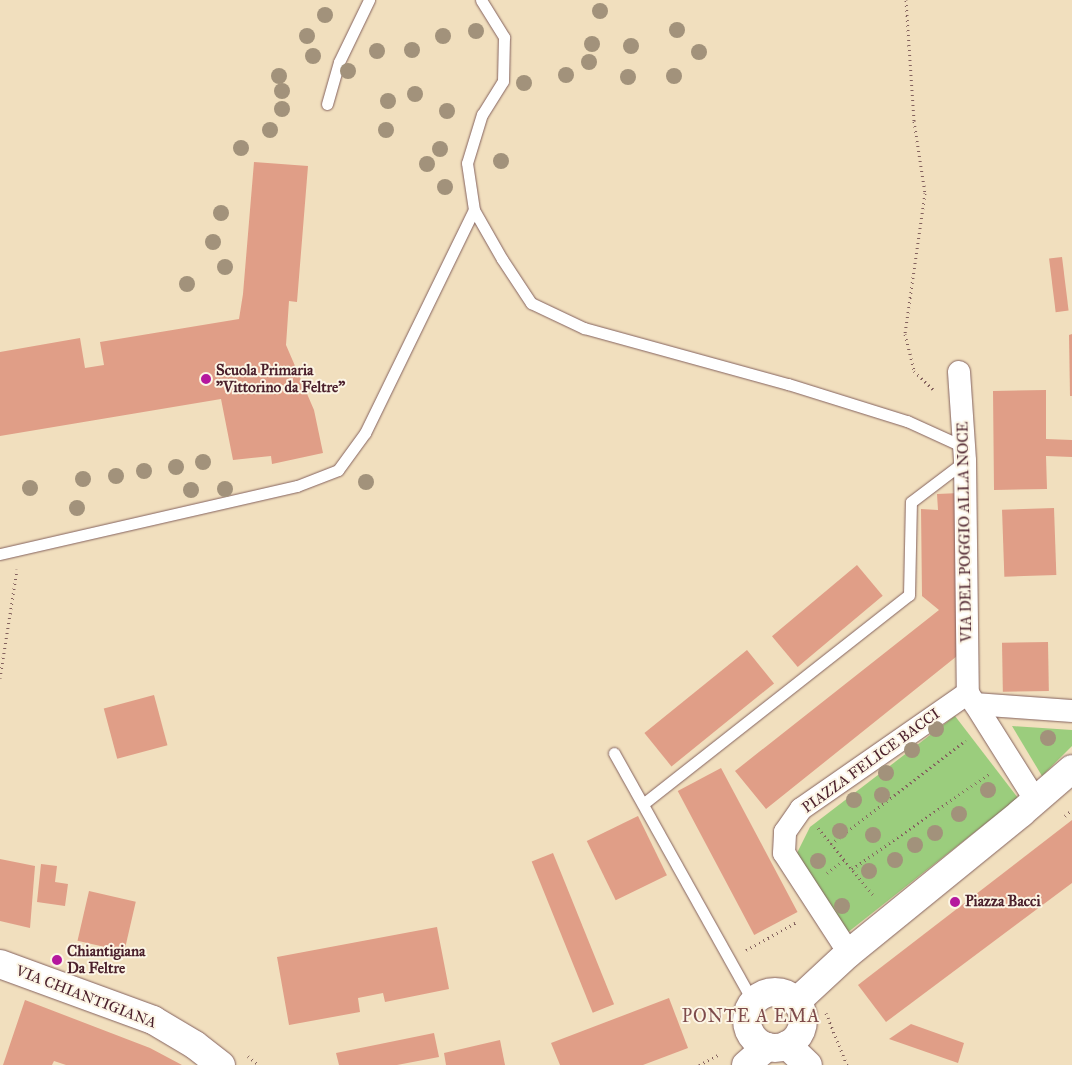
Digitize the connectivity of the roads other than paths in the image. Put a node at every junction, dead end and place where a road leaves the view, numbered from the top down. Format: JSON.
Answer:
{"nodes":[{"id":1,"x":368,"y":0,"type":"edge"},
{"id":2,"x":481,"y":0,"type":"edge"},
{"id":3,"x":327,"y":104,"type":"dead end"},
{"id":4,"x":474,"y":210,"type":"junction"},
{"id":5,"x":959,"y":372,"type":"dead end"},
{"id":6,"x":964,"y":454,"type":"junction"},
{"id":7,"x":0,"y":554,"type":"edge"},
{"id":8,"x":972,"y":698,"type":"junction"},
{"id":9,"x":1072,"y":712,"type":"edge"},
{"id":10,"x":614,"y":753,"type":"dead end"},
{"id":11,"x":1072,"y":769,"type":"edge"},
{"id":12,"x":1036,"y":801,"type":"junction"},
{"id":13,"x":643,"y":804,"type":"junction"},
{"id":14,"x":849,"y":953,"type":"junction"},
{"id":15,"x":0,"y":964,"type":"edge"},
{"id":16,"x":796,"y":1002,"type":"junction"},
{"id":17,"x":754,"y":1003,"type":"junction"},
{"id":18,"x":777,"y":1046,"type":"junction"},
{"id":19,"x":221,"y":1065,"type":"edge"},
{"id":20,"x":746,"y":1065,"type":"edge"},
{"id":21,"x":808,"y":1065,"type":"edge"}],
"edges":[{"from":1,"to":3,"type":"lane"},
{"from":2,"to":4,"type":"lane"},
{"from":4,"to":6,"type":"lane"},
{"from":4,"to":7,"type":"lane"},
{"from":5,"to":6,"type":"street","name":"VIA DEL POGGIO ALLA NOCE"},
{"from":6,"to":8,"type":"street","name":"VIA DEL POGGIO ALLA NOCE"},
{"from":6,"to":13,"type":"lane"},
{"from":8,"to":9,"type":"street"},
{"from":8,"to":12,"type":"street"},
{"from":8,"to":14,"type":"street","name":"PIAZZA FELICE BACCI"},
{"from":10,"to":13,"type":"lane"},
{"from":11,"to":12,"type":"street"},
{"from":12,"to":14,"type":"street"},
{"from":13,"to":17,"type":"lane"},
{"from":14,"to":16,"type":"street"},
{"from":15,"to":19,"type":"street","name":"VIA CHIANTIGIANA"},
{"from":16,"to":17,"type":"street"},
{"from":16,"to":18,"type":"street"},
{"from":17,"to":18,"type":"street"},
{"from":18,"to":20,"type":"street"},
{"from":18,"to":21,"type":"street"}]}
